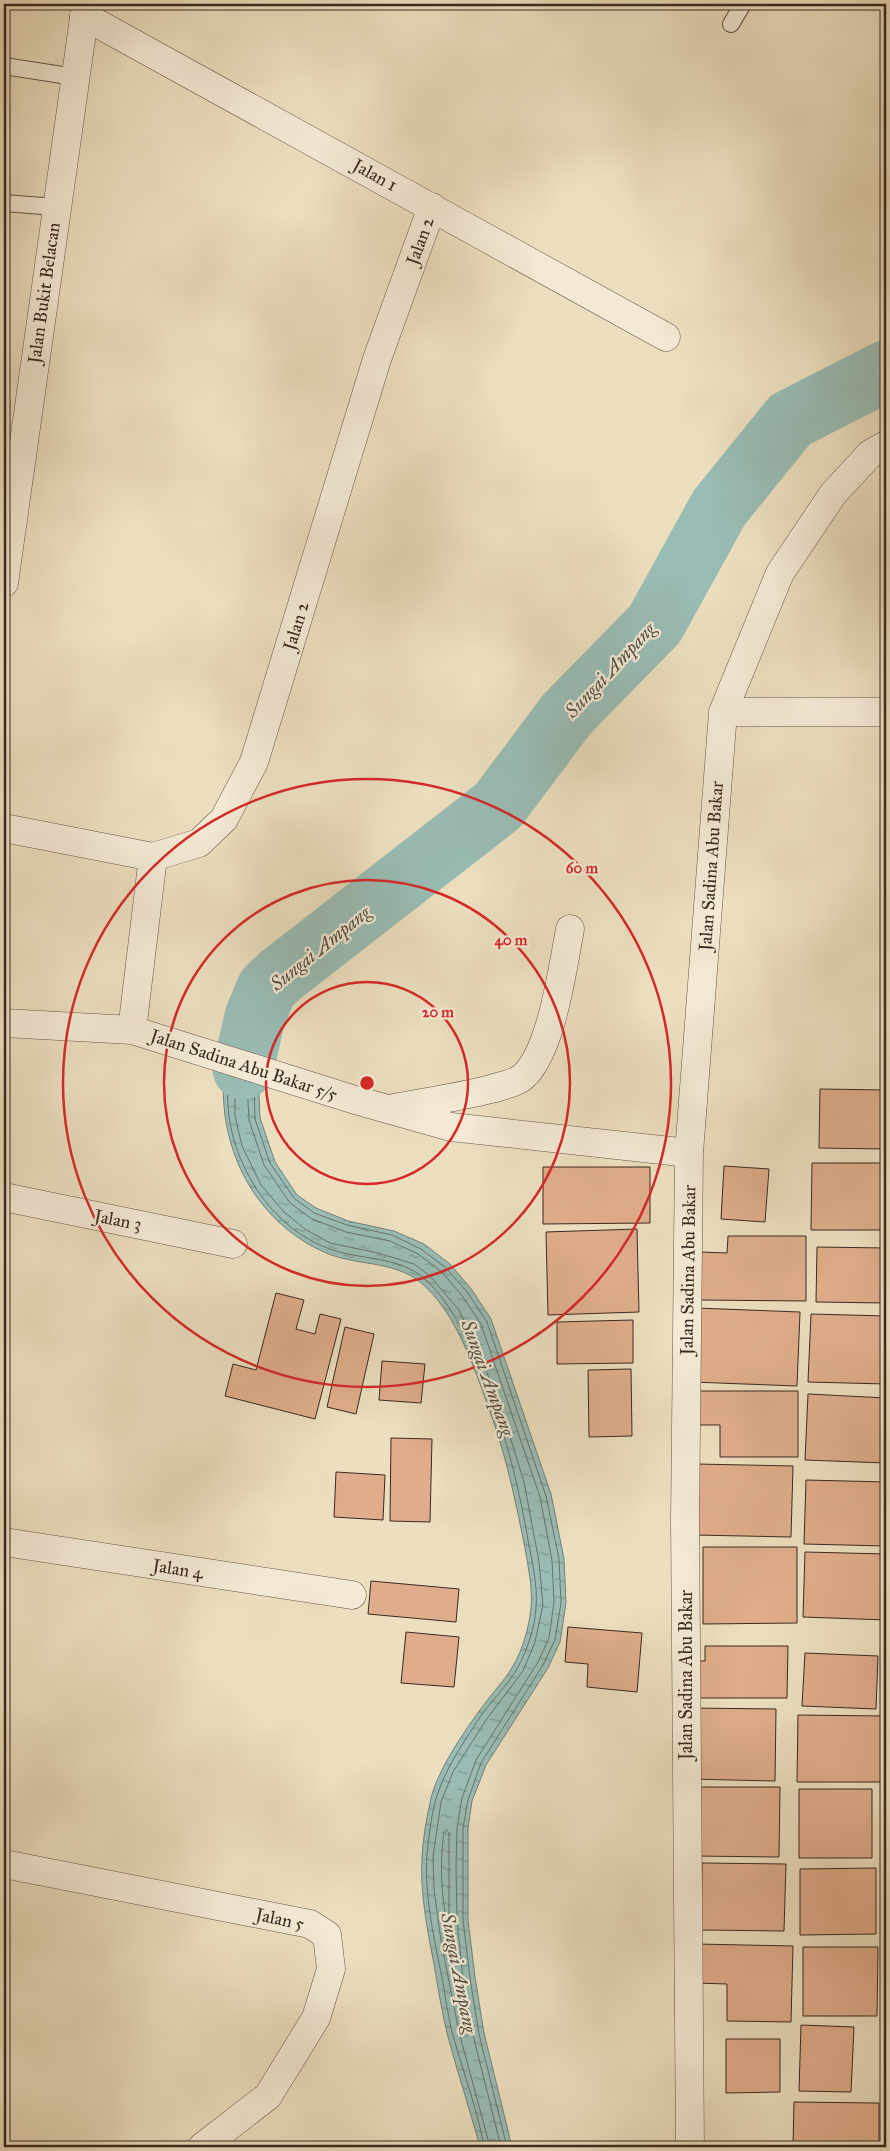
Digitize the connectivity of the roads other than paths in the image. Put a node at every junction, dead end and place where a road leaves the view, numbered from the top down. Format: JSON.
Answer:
{"nodes":[{"id":1,"x":744,"y":4,"type":"edge"},
{"id":2,"x":85,"y":10,"type":"edge"},
{"id":3,"x":731,"y":24,"type":"dead end"},
{"id":4,"x":4,"y":66,"type":"edge"},
{"id":5,"x":75,"y":77,"type":"junction"},
{"id":6,"x":4,"y":203,"type":"edge"},
{"id":7,"x":432,"y":206,"type":"junction"},
{"id":8,"x":56,"y":207,"type":"junction"},
{"id":9,"x":666,"y":337,"type":"dead end"},
{"id":10,"x":886,"y":445,"type":"edge"},
{"id":11,"x":4,"y":583,"type":"edge"},
{"id":12,"x":723,"y":712,"type":"junction"},
{"id":13,"x":886,"y":712,"type":"edge"},
{"id":14,"x":4,"y":828,"type":"edge"},
{"id":15,"x":153,"y":857,"type":"junction"},
{"id":16,"x":570,"y":929,"type":"dead end"},
{"id":17,"x":4,"y":1023,"type":"edge"},
{"id":18,"x":132,"y":1030,"type":"junction"},
{"id":19,"x":387,"y":1109,"type":"junction"},
{"id":20,"x":689,"y":1153,"type":"junction"},
{"id":21,"x":4,"y":1197,"type":"edge"},
{"id":22,"x":232,"y":1244,"type":"dead end"},
{"id":23,"x":4,"y":1542,"type":"edge"},
{"id":24,"x":352,"y":1595,"type":"dead end"},
{"id":25,"x":4,"y":1864,"type":"edge"},
{"id":26,"x":202,"y":2147,"type":"edge"},
{"id":27,"x":690,"y":2147,"type":"edge"}],
"edges":[{"from":1,"to":3,"type":"lane"},
{"from":2,"to":5,"type":"street","name":"Jalan Bukit Belacan"},
{"from":2,"to":7,"type":"street","name":"Jalan 1"},
{"from":4,"to":5,"type":"lane"},
{"from":5,"to":8,"type":"street","name":"Jalan Bukit Belacan"},
{"from":6,"to":8,"type":"lane"},
{"from":7,"to":9,"type":"street","name":"Jalan 1"},
{"from":7,"to":15,"type":"street","name":"Jalan 2"},
{"from":8,"to":11,"type":"street","name":"Jalan Bukit Belacan"},
{"from":10,"to":12,"type":"street","name":"Jalan Sadina Abu Bakar"},
{"from":12,"to":13,"type":"street"},
{"from":12,"to":20,"type":"street","name":"Jalan Sadina Abu Bakar"},
{"from":14,"to":15,"type":"street","name":"Jalan 2"},
{"from":15,"to":18,"type":"street"},
{"from":16,"to":19,"type":"street"},
{"from":17,"to":18,"type":"street","name":"Jalan Sadina Abu Bakar 5/5"},
{"from":18,"to":19,"type":"street","name":"Jalan Sadina Abu Bakar 5/5"},
{"from":19,"to":20,"type":"street","name":"Jalan Sadina Abu Bakar 5/5"},
{"from":20,"to":27,"type":"street","name":"Jalan Sadina Abu Bakar"},
{"from":21,"to":22,"type":"street","name":"Jalan 3"},
{"from":23,"to":24,"type":"street","name":"Jalan 4"},
{"from":25,"to":26,"type":"street","name":"Jalan 5"}]}
